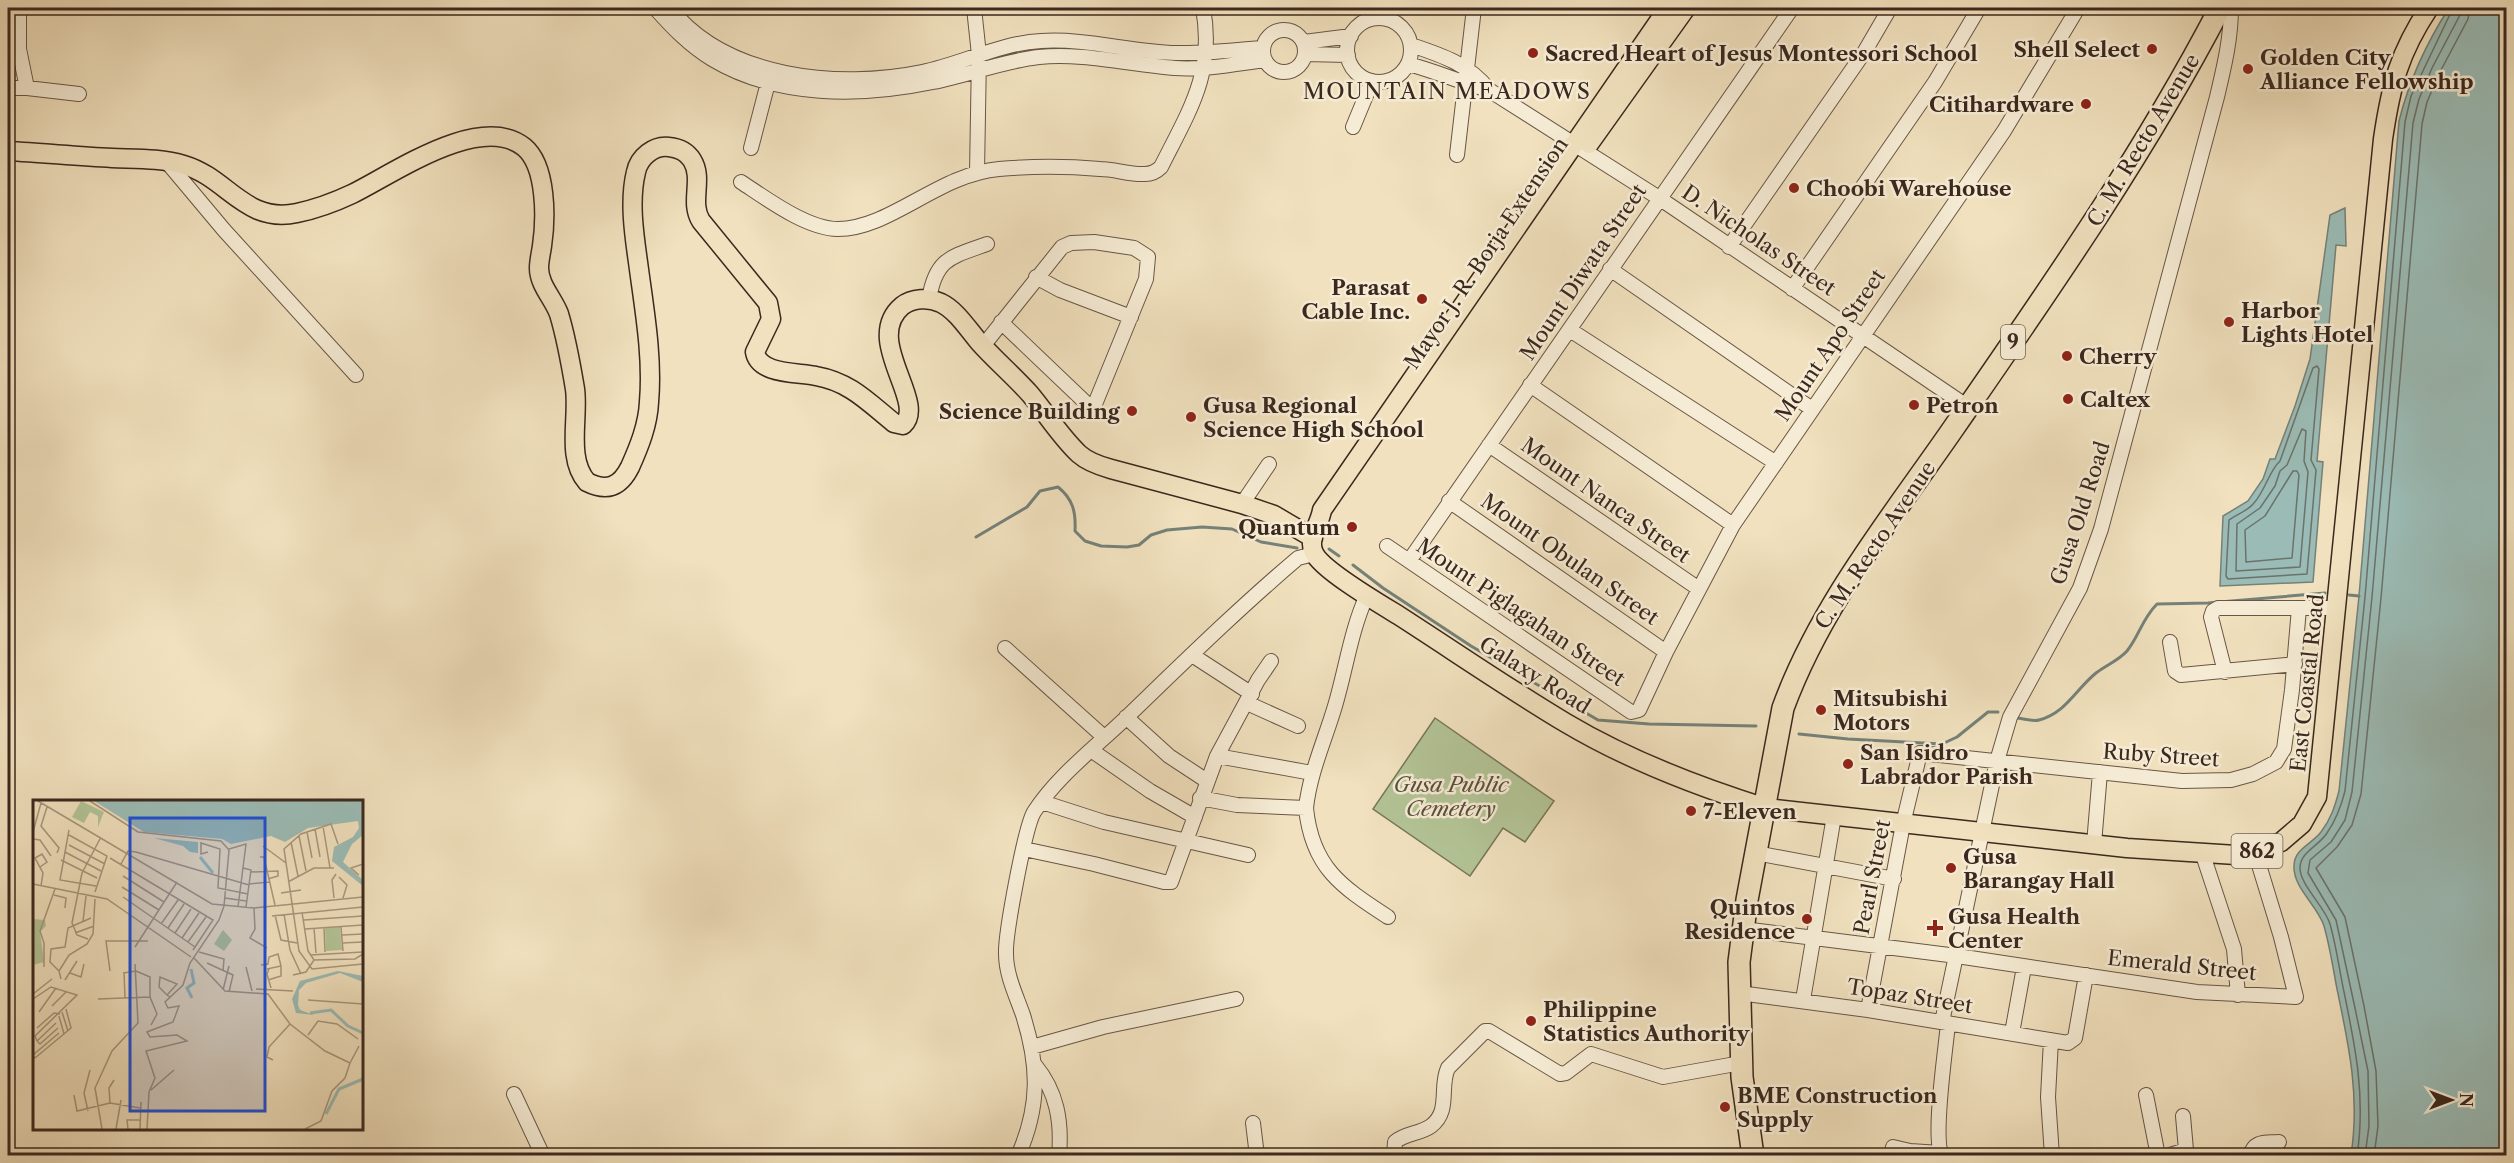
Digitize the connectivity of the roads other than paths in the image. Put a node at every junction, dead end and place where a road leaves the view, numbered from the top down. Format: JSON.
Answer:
{"nodes":[{"id":1,"x":19,"y":8,"type":"edge"},
{"id":2,"x":655,"y":8,"type":"edge"},
{"id":3,"x":670,"y":8,"type":"edge"},
{"id":4,"x":974,"y":8,"type":"edge"},
{"id":5,"x":1203,"y":8,"type":"edge"},
{"id":6,"x":1474,"y":8,"type":"edge"},
{"id":7,"x":1668,"y":8,"type":"edge"},
{"id":8,"x":1686,"y":8,"type":"edge"},
{"id":9,"x":1792,"y":8,"type":"edge"},
{"id":10,"x":1890,"y":8,"type":"edge"},
{"id":11,"x":1979,"y":8,"type":"edge"},
{"id":12,"x":2078,"y":8,"type":"edge"},
{"id":13,"x":2220,"y":8,"type":"edge"},
{"id":14,"x":2231,"y":8,"type":"edge"},
{"id":15,"x":2429,"y":8,"type":"edge"},
{"id":16,"x":1351,"y":36,"type":"junction"},
{"id":17,"x":1411,"y":45,"type":"junction"},
{"id":18,"x":1304,"y":48,"type":"junction"},
{"id":19,"x":1207,"y":52,"type":"junction"},
{"id":20,"x":1264,"y":54,"type":"junction"},
{"id":21,"x":979,"y":55,"type":"junction"},
{"id":22,"x":1348,"y":56,"type":"junction"},
{"id":23,"x":1408,"y":64,"type":"junction"},
{"id":24,"x":1204,"y":68,"type":"junction"},
{"id":25,"x":979,"y":71,"type":"junction"},
{"id":26,"x":770,"y":76,"type":"junction"},
{"id":27,"x":1468,"y":76,"type":"junction"},
{"id":28,"x":1372,"y":81,"type":"junction"},
{"id":29,"x":8,"y":88,"type":"edge"},
{"id":30,"x":27,"y":88,"type":"junction"},
{"id":31,"x":79,"y":94,"type":"dead end"},
{"id":32,"x":1353,"y":127,"type":"dead end"},
{"id":33,"x":1580,"y":146,"type":"junction"},
{"id":34,"x":751,"y":148,"type":"dead end"},
{"id":35,"x":8,"y":151,"type":"edge"},
{"id":36,"x":1457,"y":155,"type":"dead end"},
{"id":37,"x":167,"y":162,"type":"junction"},
{"id":38,"x":977,"y":172,"type":"junction"},
{"id":39,"x":741,"y":182,"type":"dead end"},
{"id":40,"x":1659,"y":198,"type":"junction"},
{"id":41,"x":987,"y":244,"type":"dead end"},
{"id":42,"x":1729,"y":247,"type":"junction"},
{"id":43,"x":1610,"y":269,"type":"junction"},
{"id":44,"x":1036,"y":278,"type":"junction"},
{"id":45,"x":1792,"y":289,"type":"junction"},
{"id":46,"x":929,"y":299,"type":"junction"},
{"id":47,"x":1131,"y":317,"type":"junction"},
{"id":48,"x":1001,"y":322,"type":"junction"},
{"id":49,"x":1570,"y":330,"type":"junction"},
{"id":50,"x":1862,"y":335,"type":"junction"},
{"id":51,"x":983,"y":346,"type":"junction"},
{"id":52,"x":356,"y":375,"type":"dead end"},
{"id":53,"x":1530,"y":385,"type":"junction"},
{"id":54,"x":1968,"y":406,"type":"junction"},
{"id":55,"x":1812,"y":409,"type":"junction"},
{"id":56,"x":1489,"y":445,"type":"junction"},
{"id":57,"x":1776,"y":463,"type":"junction"},
{"id":58,"x":1269,"y":464,"type":"dead end"},
{"id":59,"x":1449,"y":501,"type":"junction"},
{"id":60,"x":1242,"y":504,"type":"junction"},
{"id":61,"x":1733,"y":525,"type":"junction"},
{"id":62,"x":1314,"y":546,"type":"junction"},
{"id":63,"x":1387,"y":546,"type":"dead end"},
{"id":64,"x":1409,"y":561,"type":"junction"},
{"id":65,"x":1699,"y":589,"type":"junction"},
{"id":66,"x":1366,"y":595,"type":"junction"},
{"id":67,"x":2299,"y":608,"type":"junction"},
{"id":68,"x":2337,"y":608,"type":"junction"},
{"id":69,"x":2170,"y":642,"type":"dead end"},
{"id":70,"x":1005,"y":648,"type":"dead end"},
{"id":71,"x":1666,"y":652,"type":"junction"},
{"id":72,"x":1192,"y":655,"type":"junction"},
{"id":73,"x":1271,"y":661,"type":"dead end"},
{"id":74,"x":2295,"y":664,"type":"junction"},
{"id":75,"x":2224,"y":672,"type":"junction"},
{"id":76,"x":1249,"y":698,"type":"junction"},
{"id":77,"x":1631,"y":712,"type":"joint"},
{"id":78,"x":1126,"y":717,"type":"junction"},
{"id":79,"x":1298,"y":726,"type":"dead end"},
{"id":80,"x":1104,"y":737,"type":"junction"},
{"id":81,"x":1091,"y":750,"type":"junction"},
{"id":82,"x":1920,"y":753,"type":"joint"},
{"id":83,"x":1217,"y":756,"type":"junction"},
{"id":84,"x":1997,"y":761,"type":"junction"},
{"id":85,"x":1312,"y":772,"type":"junction"},
{"id":86,"x":2100,"y":772,"type":"junction"},
{"id":87,"x":1207,"y":781,"type":"junction"},
{"id":88,"x":1200,"y":798,"type":"junction"},
{"id":89,"x":1042,"y":802,"type":"junction"},
{"id":90,"x":1306,"y":808,"type":"junction"},
{"id":91,"x":1766,"y":808,"type":"junction"},
{"id":92,"x":1834,"y":816,"type":"junction"},
{"id":93,"x":1194,"y":817,"type":"junction"},
{"id":94,"x":1904,"y":824,"type":"junction"},
{"id":95,"x":1982,"y":833,"type":"junction"},
{"id":96,"x":1187,"y":840,"type":"junction"},
{"id":97,"x":2094,"y":844,"type":"junction"},
{"id":98,"x":1024,"y":849,"type":"junction"},
{"id":99,"x":2202,"y":852,"type":"junction"},
{"id":100,"x":2255,"y":852,"type":"junction"},
{"id":101,"x":1756,"y":853,"type":"junction"},
{"id":102,"x":1248,"y":855,"type":"dead end"},
{"id":103,"x":1826,"y":867,"type":"junction"},
{"id":104,"x":1894,"y":879,"type":"junction"},
{"id":105,"x":1388,"y":917,"type":"dead end"},
{"id":106,"x":1743,"y":929,"type":"junction"},
{"id":107,"x":1814,"y":938,"type":"junction"},
{"id":108,"x":1881,"y":946,"type":"junction"},
{"id":109,"x":1957,"y":956,"type":"junction"},
{"id":110,"x":2024,"y":967,"type":"junction"},
{"id":111,"x":2086,"y":975,"type":"junction"},
{"id":112,"x":1738,"y":993,"type":"junction"},
{"id":113,"x":2238,"y":995,"type":"junction"},
{"id":114,"x":1236,"y":999,"type":"dead end"},
{"id":115,"x":1803,"y":1000,"type":"junction"},
{"id":116,"x":1868,"y":1010,"type":"junction"},
{"id":117,"x":1945,"y":1022,"type":"junction"},
{"id":118,"x":2012,"y":1033,"type":"junction"},
{"id":119,"x":2051,"y":1040,"type":"junction"},
{"id":120,"x":1032,"y":1047,"type":"junction"},
{"id":121,"x":1741,"y":1063,"type":"junction"},
{"id":122,"x":1035,"y":1065,"type":"junction"},
{"id":123,"x":514,"y":1094,"type":"dead end"},
{"id":124,"x":2146,"y":1095,"type":"dead end"},
{"id":125,"x":2183,"y":1116,"type":"dead end"},
{"id":126,"x":1253,"y":1123,"type":"dead end"},
{"id":127,"x":2279,"y":1142,"type":"dead end"},
{"id":128,"x":1893,"y":1147,"type":"dead end"},
{"id":129,"x":1941,"y":1154,"type":"edge"},
{"id":130,"x":543,"y":1155,"type":"edge"},
{"id":131,"x":1018,"y":1155,"type":"edge"},
{"id":132,"x":1059,"y":1155,"type":"edge"},
{"id":133,"x":1257,"y":1155,"type":"edge"},
{"id":134,"x":1394,"y":1155,"type":"edge"},
{"id":135,"x":1753,"y":1155,"type":"edge"},
{"id":136,"x":2052,"y":1155,"type":"edge"},
{"id":137,"x":2158,"y":1155,"type":"edge"},
{"id":138,"x":2167,"y":1155,"type":"edge"},
{"id":139,"x":2250,"y":1155,"type":"edge"}],
"edges":[{"from":1,"to":30,"type":"street"},
{"from":2,"to":26,"type":"street"},
{"from":3,"to":26,"type":"street"},
{"from":4,"to":21,"type":"street"},
{"from":5,"to":19,"type":"street"},
{"from":6,"to":27,"type":"street"},
{"from":7,"to":33,"type":"main road","name":"Mayor J. R. Borja Extension"},
{"from":8,"to":33,"type":"main road","name":"Mayor J. R. Borja Extension"},
{"from":9,"to":40,"type":"street","name":"Mount Diwata Street"},
{"from":10,"to":42,"type":"street"},
{"from":11,"to":45,"type":"street"},
{"from":12,"to":50,"type":"street","name":"Mount Apo Street"},
{"from":13,"to":54,"type":"highway","name":"C. M. Recto Avenue","number":"9"},
{"from":14,"to":84,"type":"street","name":"Gusa Old Road"},
{"from":15,"to":68,"type":"main road","name":"East Coastal Road","number":"862"},
{"from":16,"to":17,"type":"street"},
{"from":16,"to":18,"type":"street"},
{"from":16,"to":22,"type":"street"},
{"from":17,"to":23,"type":"street"},
{"from":17,"to":27,"type":"street"},
{"from":18,"to":20,"type":"street"},
{"from":18,"to":20,"type":"street"},
{"from":18,"to":22,"type":"street"},
{"from":19,"to":20,"type":"street"},
{"from":19,"to":21,"type":"street"},
{"from":19,"to":24,"type":"street"},
{"from":20,"to":24,"type":"street"},
{"from":21,"to":25,"type":"street"},
{"from":21,"to":26,"type":"street"},
{"from":22,"to":28,"type":"street"},
{"from":23,"to":27,"type":"street"},
{"from":23,"to":28,"type":"street"},
{"from":24,"to":25,"type":"street"},
{"from":24,"to":38,"type":"street"},
{"from":25,"to":26,"type":"street"},
{"from":25,"to":38,"type":"street"},
{"from":26,"to":34,"type":"street"},
{"from":27,"to":33,"type":"street","name":"D. Nicholas Street"},
{"from":27,"to":36,"type":"street"},
{"from":28,"to":32,"type":"street"},
{"from":29,"to":30,"type":"street"},
{"from":30,"to":31,"type":"street"},
{"from":33,"to":40,"type":"street","name":"D. Nicholas Street"},
{"from":33,"to":62,"type":"main road","name":"Mayor J. R. Borja Extension"},
{"from":35,"to":37,"type":"main road"},
{"from":37,"to":46,"type":"main road"},
{"from":37,"to":52,"type":"street"},
{"from":38,"to":39,"type":"street"},
{"from":40,"to":42,"type":"street","name":"D. Nicholas Street"},
{"from":40,"to":43,"type":"street","name":"Mount Diwata Street"},
{"from":41,"to":46,"type":"street"},
{"from":42,"to":45,"type":"street","name":"D. Nicholas Street"},
{"from":43,"to":49,"type":"street","name":"Mount Diwata Street"},
{"from":43,"to":55,"type":"street"},
{"from":44,"to":47,"type":"street"},
{"from":44,"to":47,"type":"street"},
{"from":44,"to":48,"type":"street"},
{"from":45,"to":50,"type":"street","name":"D. Nicholas Street"},
{"from":46,"to":51,"type":"main road","name":"Galaxy Road"},
{"from":47,"to":48,"type":"street"},
{"from":48,"to":51,"type":"street"},
{"from":49,"to":53,"type":"street","name":"Mount Diwata Street"},
{"from":49,"to":57,"type":"street"},
{"from":50,"to":54,"type":"street","name":"D. Nicholas Street"},
{"from":50,"to":55,"type":"street","name":"Mount Apo Street"},
{"from":51,"to":60,"type":"main road","name":"Galaxy Road"},
{"from":53,"to":56,"type":"street","name":"Mount Diwata Street"},
{"from":53,"to":61,"type":"street"},
{"from":54,"to":91,"type":"highway","name":"C. M. Recto Avenue","number":"9"},
{"from":55,"to":57,"type":"street","name":"Mount Apo Street"},
{"from":56,"to":59,"type":"street","name":"Mount Diwata Street"},
{"from":56,"to":65,"type":"street","name":"Mount Nanca Street"},
{"from":57,"to":61,"type":"street","name":"Mount Apo Street"},
{"from":58,"to":60,"type":"street"},
{"from":59,"to":64,"type":"street","name":"Mount Diwata Street"},
{"from":59,"to":71,"type":"street","name":"Mount Obulan Street"},
{"from":60,"to":62,"type":"main road","name":"Galaxy Road"},
{"from":61,"to":65,"type":"street","name":"Mount Apo Street"},
{"from":62,"to":66,"type":"main road","name":"Galaxy Road"},
{"from":62,"to":72,"type":"street"},
{"from":63,"to":64,"type":"street","name":"Mount Piglagahan Street"},
{"from":64,"to":77,"type":"street","name":"Mount Piglagahan Street"},
{"from":65,"to":71,"type":"street","name":"Mount Apo Street"},
{"from":66,"to":85,"type":"street"},
{"from":66,"to":91,"type":"main road","name":"Galaxy Road"},
{"from":67,"to":68,"type":"street"},
{"from":67,"to":74,"type":"street","name":"Ruby Street"},
{"from":67,"to":75,"type":"street"},
{"from":68,"to":100,"type":"main road","name":"East Coastal Road","number":"862"},
{"from":69,"to":75,"type":"street"},
{"from":70,"to":80,"type":"street"},
{"from":71,"to":77,"type":"street","name":"Mount Apo Street"},
{"from":72,"to":76,"type":"street"},
{"from":72,"to":78,"type":"street"},
{"from":73,"to":76,"type":"street"},
{"from":74,"to":75,"type":"street"},
{"from":74,"to":86,"type":"street","name":"Ruby Street"},
{"from":76,"to":79,"type":"street"},
{"from":76,"to":83,"type":"street"},
{"from":78,"to":80,"type":"street"},
{"from":78,"to":87,"type":"street"},
{"from":80,"to":81,"type":"street"},
{"from":81,"to":89,"type":"street"},
{"from":81,"to":93,"type":"street"},
{"from":82,"to":84,"type":"street","name":"Ruby Street"},
{"from":82,"to":94,"type":"street","name":"Pearl Street"},
{"from":83,"to":85,"type":"street"},
{"from":83,"to":87,"type":"street"},
{"from":84,"to":86,"type":"street","name":"Ruby Street"},
{"from":84,"to":95,"type":"street","name":"Gusa Old Road"},
{"from":85,"to":90,"type":"street"},
{"from":86,"to":97,"type":"street"},
{"from":87,"to":88,"type":"street"},
{"from":88,"to":90,"type":"street"},
{"from":88,"to":93,"type":"street"},
{"from":89,"to":96,"type":"street"},
{"from":89,"to":98,"type":"street"},
{"from":90,"to":105,"type":"street"},
{"from":91,"to":92,"type":"main road","name":"East Coastal Road","number":"862"},
{"from":91,"to":101,"type":"highway","name":"C. M. Recto Avenue","number":"9"},
{"from":92,"to":94,"type":"main road","name":"East Coastal Road","number":"862"},
{"from":92,"to":103,"type":"street"},
{"from":93,"to":96,"type":"street"},
{"from":94,"to":95,"type":"main road","name":"East Coastal Road","number":"862"},
{"from":94,"to":104,"type":"street","name":"Pearl Street"},
{"from":95,"to":97,"type":"main road","name":"East Coastal Road","number":"862"},
{"from":95,"to":109,"type":"street","name":"Gusa Old Road"},
{"from":96,"to":98,"type":"street"},
{"from":96,"to":102,"type":"street"},
{"from":97,"to":99,"type":"main road","name":"East Coastal Road","number":"862"},
{"from":98,"to":120,"type":"street"},
{"from":99,"to":100,"type":"main road","name":"East Coastal Road","number":"862"},
{"from":99,"to":113,"type":"street"},
{"from":100,"to":113,"type":"street","name":"Emerald Street"},
{"from":101,"to":103,"type":"street"},
{"from":101,"to":106,"type":"highway","name":"C. M. Recto Avenue","number":"9"},
{"from":103,"to":104,"type":"street"},
{"from":103,"to":107,"type":"street"},
{"from":104,"to":108,"type":"street","name":"Pearl Street"},
{"from":106,"to":107,"type":"street","name":"Emerald Street"},
{"from":106,"to":112,"type":"highway","name":"C. M. Recto Avenue","number":"9"},
{"from":107,"to":108,"type":"street","name":"Emerald Street"},
{"from":107,"to":115,"type":"street"},
{"from":108,"to":109,"type":"street","name":"Emerald Street"},
{"from":108,"to":116,"type":"street","name":"Pearl Street"},
{"from":109,"to":110,"type":"street","name":"Emerald Street"},
{"from":109,"to":117,"type":"street","name":"Gusa Old Road"},
{"from":110,"to":111,"type":"street","name":"Emerald Street"},
{"from":110,"to":118,"type":"street"},
{"from":111,"to":113,"type":"street","name":"Emerald Street"},
{"from":111,"to":119,"type":"street","name":"Topaz Street"},
{"from":112,"to":115,"type":"street","name":"Topaz Street"},
{"from":112,"to":121,"type":"highway","name":"C. M. Recto Avenue","number":"9"},
{"from":114,"to":120,"type":"street"},
{"from":115,"to":116,"type":"street","name":"Topaz Street"},
{"from":116,"to":117,"type":"street","name":"Topaz Street"},
{"from":117,"to":118,"type":"street","name":"Topaz Street"},
{"from":117,"to":129,"type":"street","name":"Gusa Old Road"},
{"from":118,"to":119,"type":"street","name":"Topaz Street"},
{"from":119,"to":136,"type":"street"},
{"from":120,"to":122,"type":"street"},
{"from":121,"to":134,"type":"street"},
{"from":121,"to":135,"type":"highway","name":"C. M. Recto Avenue","number":"9"},
{"from":122,"to":131,"type":"street"},
{"from":122,"to":132,"type":"street"},
{"from":123,"to":130,"type":"street"},
{"from":124,"to":137,"type":"street"},
{"from":125,"to":138,"type":"street"},
{"from":126,"to":133,"type":"street"},
{"from":127,"to":139,"type":"street"},
{"from":128,"to":129,"type":"street"}]}
